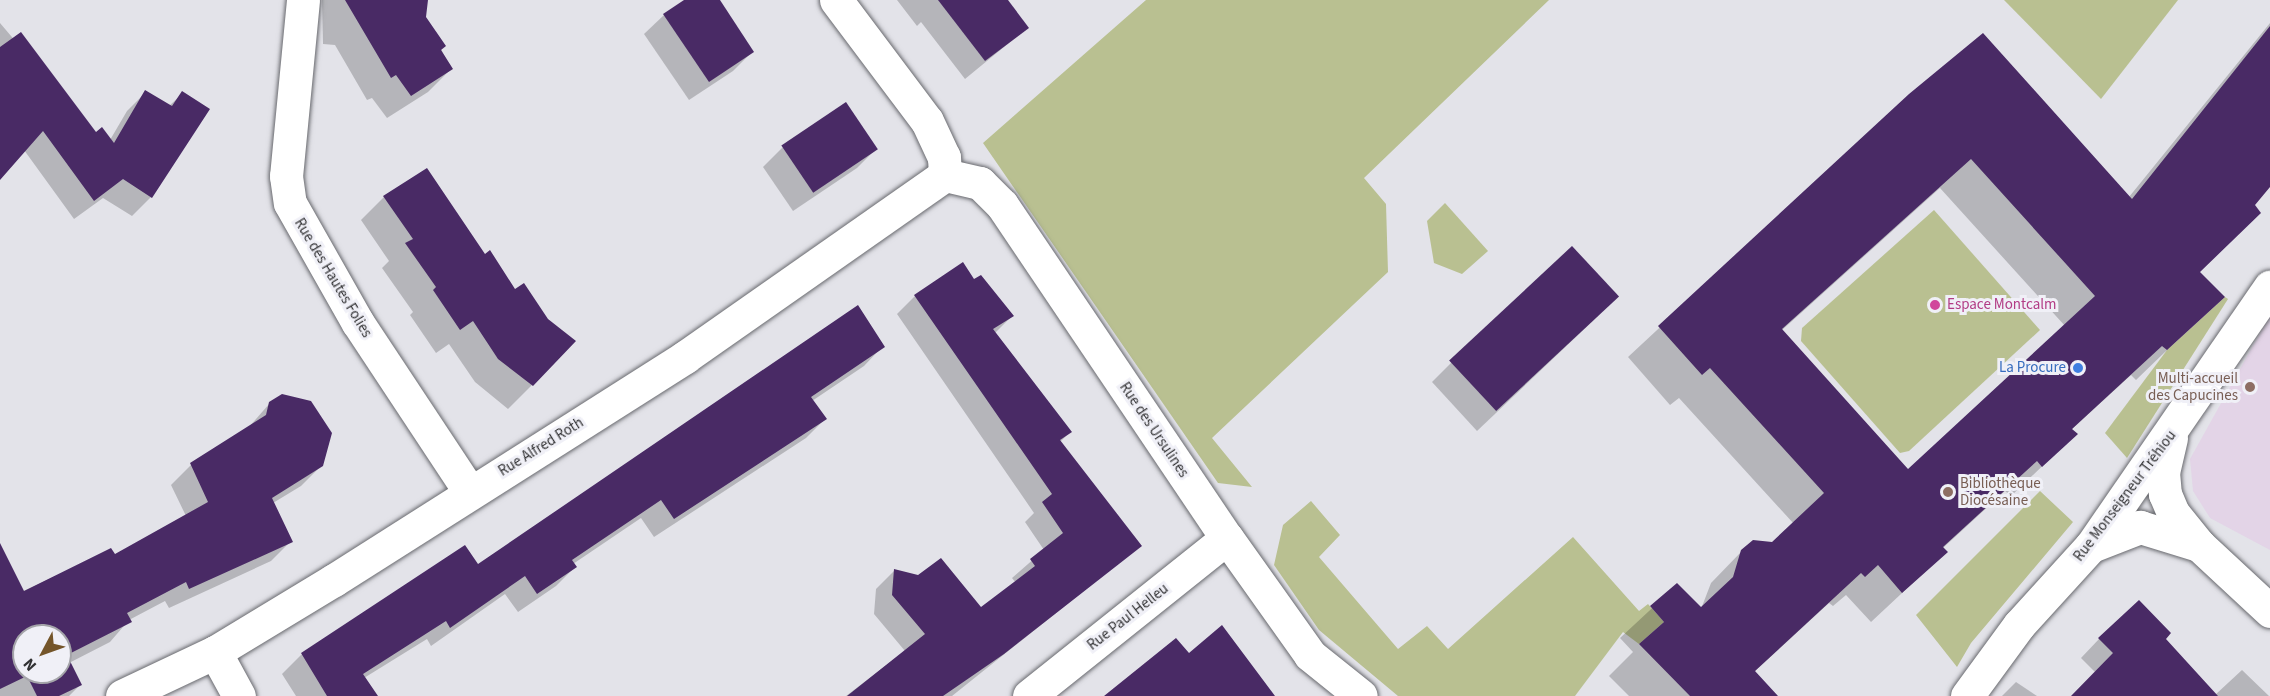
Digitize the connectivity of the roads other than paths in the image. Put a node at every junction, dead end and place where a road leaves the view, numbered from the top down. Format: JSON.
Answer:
{"nodes":[{"id":1,"x":303,"y":0,"type":"edge"},
{"id":2,"x":836,"y":0,"type":"edge"},
{"id":3,"x":945,"y":175,"type":"junction"},
{"id":4,"x":2270,"y":287,"type":"edge"},
{"id":5,"x":2172,"y":433,"type":"junction"},
{"id":6,"x":471,"y":492,"type":"junction"},
{"id":7,"x":1227,"y":538,"type":"junction"},
{"id":8,"x":2199,"y":545,"type":"junction"},
{"id":9,"x":2091,"y":546,"type":"junction"},
{"id":10,"x":2270,"y":611,"type":"edge"},
{"id":11,"x":215,"y":652,"type":"junction"},
{"id":12,"x":122,"y":696,"type":"edge"},
{"id":13,"x":239,"y":696,"type":"edge"},
{"id":14,"x":1029,"y":696,"type":"edge"},
{"id":15,"x":1360,"y":696,"type":"edge"},
{"id":16,"x":1967,"y":696,"type":"edge"}],
"edges":[{"from":1,"to":6,"type":"street","name":"Rue des Hautes Folies"},
{"from":2,"to":3,"type":"street"},
{"from":3,"to":6,"type":"street","name":"Rue Alfred Roth"},
{"from":3,"to":7,"type":"street","name":"Rue des Ursulines"},
{"from":4,"to":5,"type":"street","name":"Rue Monseigneur Tréhiou"},
{"from":5,"to":8,"type":"street"},
{"from":5,"to":9,"type":"street","name":"Rue Monseigneur Tréhiou"},
{"from":6,"to":11,"type":"street","name":"Rue Alfred Roth"},
{"from":7,"to":14,"type":"street","name":"Rue Paul Helleu"},
{"from":7,"to":15,"type":"street","name":"Rue des Ursulines"},
{"from":8,"to":9,"type":"street"},
{"from":8,"to":10,"type":"street"},
{"from":9,"to":16,"type":"street","name":"Rue Monseigneur Tréhiou"},
{"from":11,"to":12,"type":"street","name":"Rue Alfred Roth"},
{"from":11,"to":13,"type":"street"}]}
